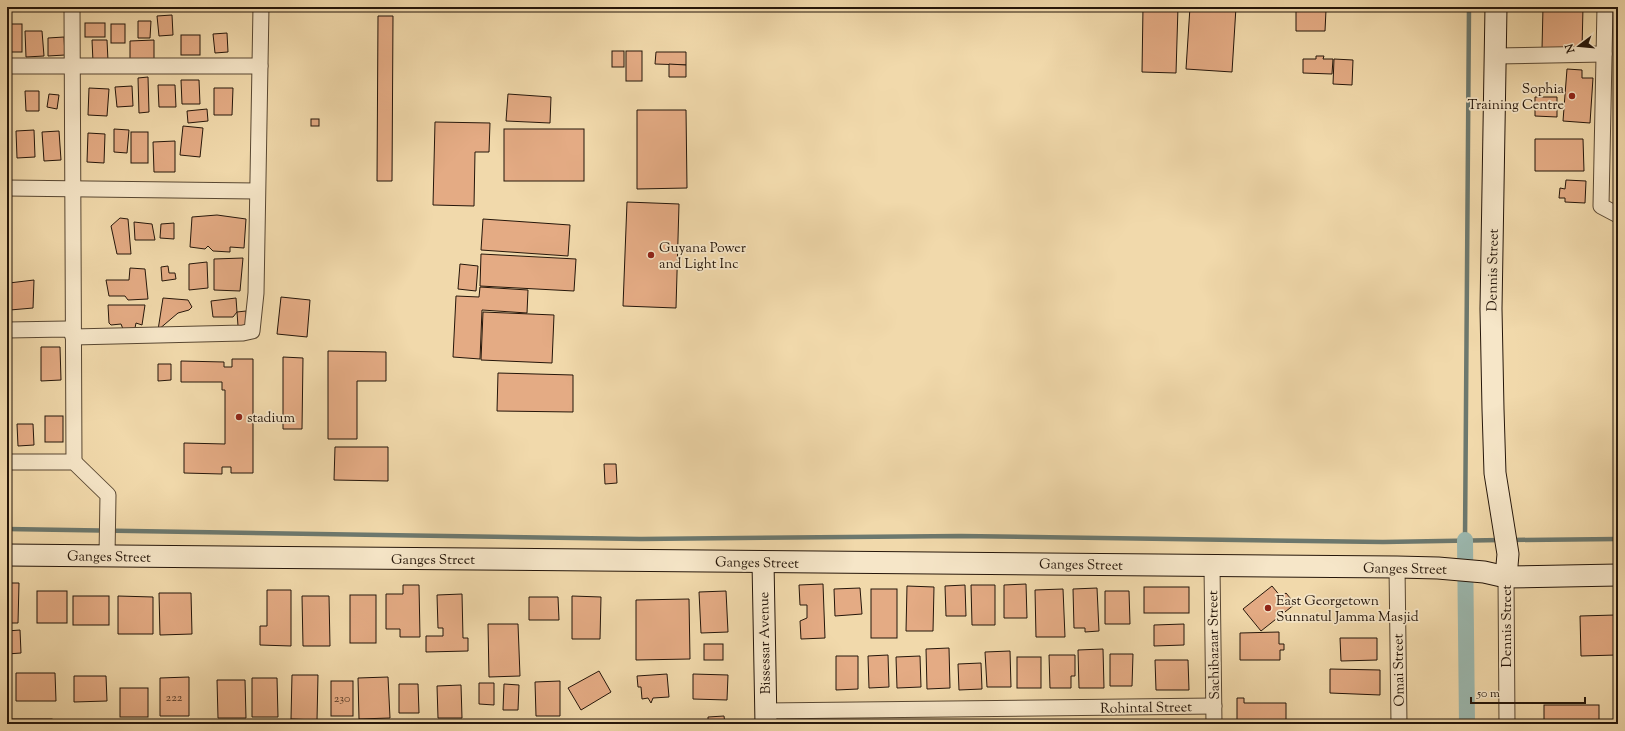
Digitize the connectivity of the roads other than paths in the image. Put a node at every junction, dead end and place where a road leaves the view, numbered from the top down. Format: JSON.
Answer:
{"nodes":[{"id":1,"x":72,"y":7,"type":"edge"},
{"id":2,"x":261,"y":7,"type":"edge"},
{"id":3,"x":1496,"y":7,"type":"edge"},
{"id":4,"x":1605,"y":7,"type":"edge"},
{"id":5,"x":1611,"y":33,"type":"edge"},
{"id":6,"x":1604,"y":54,"type":"junction"},
{"id":7,"x":1496,"y":56,"type":"junction"},
{"id":8,"x":7,"y":66,"type":"edge"},
{"id":9,"x":73,"y":66,"type":"junction"},
{"id":10,"x":260,"y":66,"type":"junction"},
{"id":11,"x":7,"y":188,"type":"edge"},
{"id":12,"x":74,"y":188,"type":"junction"},
{"id":13,"x":257,"y":191,"type":"junction"},
{"id":14,"x":1618,"y":215,"type":"edge"},
{"id":15,"x":7,"y":330,"type":"edge"},
{"id":16,"x":72,"y":335,"type":"junction"},
{"id":17,"x":7,"y":462,"type":"edge"},
{"id":18,"x":74,"y":462,"type":"junction"},
{"id":19,"x":107,"y":547,"type":"junction"},
{"id":20,"x":7,"y":555,"type":"edge"},
{"id":21,"x":763,"y":562,"type":"junction"},
{"id":22,"x":1212,"y":566,"type":"junction"},
{"id":23,"x":1397,"y":567,"type":"junction"},
{"id":24,"x":1618,"y":575,"type":"edge"},
{"id":25,"x":1506,"y":577,"type":"junction"},
{"id":26,"x":1214,"y":706,"type":"junction"},
{"id":27,"x":766,"y":717,"type":"edge"},
{"id":28,"x":1214,"y":724,"type":"edge"},
{"id":29,"x":1399,"y":724,"type":"edge"},
{"id":30,"x":1507,"y":724,"type":"edge"}],
"edges":[{"from":1,"to":9,"type":"street"},
{"from":2,"to":10,"type":"street"},
{"from":3,"to":7,"type":"street","name":"Dennis Street"},
{"from":4,"to":5,"type":"street"},
{"from":5,"to":6,"type":"street"},
{"from":6,"to":7,"type":"street"},
{"from":6,"to":14,"type":"street"},
{"from":7,"to":25,"type":"street","name":"Dennis Street"},
{"from":8,"to":9,"type":"street"},
{"from":9,"to":10,"type":"street"},
{"from":9,"to":12,"type":"street"},
{"from":10,"to":13,"type":"street"},
{"from":11,"to":12,"type":"street"},
{"from":12,"to":13,"type":"street"},
{"from":12,"to":16,"type":"street"},
{"from":13,"to":16,"type":"street"},
{"from":15,"to":16,"type":"street"},
{"from":16,"to":18,"type":"street"},
{"from":17,"to":18,"type":"street"},
{"from":18,"to":19,"type":"street"},
{"from":19,"to":20,"type":"street","name":"Ganges Street"},
{"from":19,"to":21,"type":"street","name":"Ganges Street"},
{"from":21,"to":22,"type":"street","name":"Ganges Street"},
{"from":21,"to":27,"type":"street","name":"Bissessar Avenue"},
{"from":22,"to":23,"type":"street","name":"Ganges Street"},
{"from":22,"to":26,"type":"street","name":"Sachibazaar Street"},
{"from":23,"to":25,"type":"street","name":"Ganges Street"},
{"from":23,"to":29,"type":"street","name":"Omai Street"},
{"from":24,"to":25,"type":"street","name":"Ganges Street"},
{"from":25,"to":30,"type":"street","name":"Dennis Street"},
{"from":26,"to":27,"type":"street","name":"Rohintal Street"},
{"from":26,"to":28,"type":"street","name":"Sachibazaar Street"}]}
